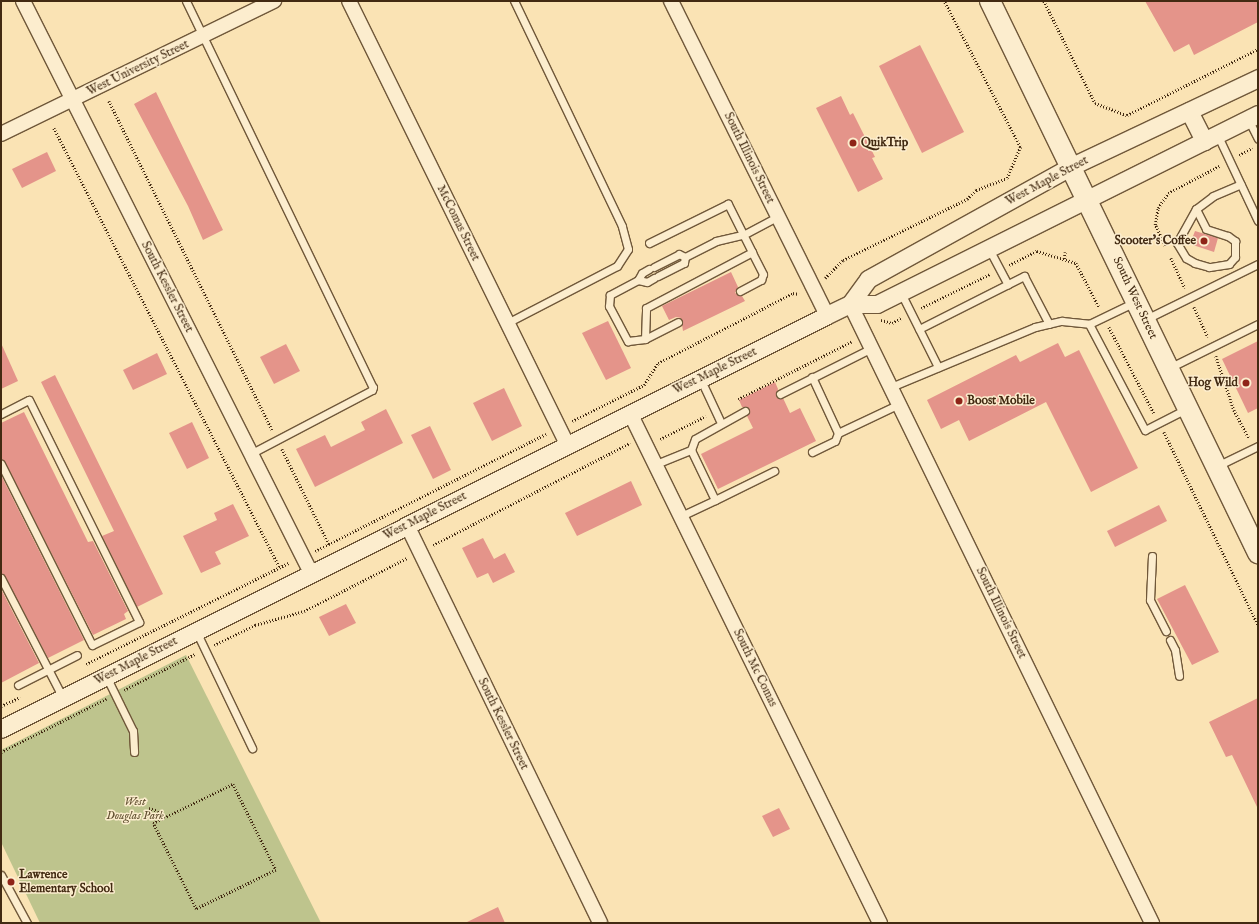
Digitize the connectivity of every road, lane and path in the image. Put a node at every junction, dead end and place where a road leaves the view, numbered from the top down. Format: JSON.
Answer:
{"nodes":[{"id":1,"x":22,"y":1,"type":"edge"},
{"id":2,"x":186,"y":1,"type":"edge"},
{"id":3,"x":274,"y":1,"type":"edge"},
{"id":4,"x":350,"y":1,"type":"edge"},
{"id":5,"x":514,"y":1,"type":"edge"},
{"id":6,"x":671,"y":1,"type":"edge"},
{"id":7,"x":944,"y":1,"type":"edge"},
{"id":8,"x":990,"y":1,"type":"edge"},
{"id":9,"x":1044,"y":1,"type":"edge"},
{"id":10,"x":203,"y":37,"type":"junction"},
{"id":11,"x":1258,"y":49,"type":"edge"},
{"id":12,"x":1258,"y":78,"type":"edge"},
{"id":13,"x":72,"y":99,"type":"junction"},
{"id":14,"x":109,"y":101,"type":"dead end"},
{"id":15,"x":1189,"y":111,"type":"junction"},
{"id":16,"x":1253,"y":116,"type":"edge"},
{"id":17,"x":54,"y":128,"type":"dead end"},
{"id":18,"x":1,"y":134,"type":"edge"},
{"id":19,"x":1211,"y":138,"type":"junction"},
{"id":20,"x":1258,"y":139,"type":"edge"},
{"id":21,"x":1072,"y":166,"type":"junction"},
{"id":22,"x":1241,"y":184,"type":"junction"},
{"id":23,"x":1089,"y":200,"type":"junction"},
{"id":24,"x":1196,"y":209,"type":"junction"},
{"id":25,"x":778,"y":216,"type":"junction"},
{"id":26,"x":1258,"y":221,"type":"edge"},
{"id":27,"x":743,"y":235,"type":"junction"},
{"id":28,"x":649,"y":243,"type":"dead end"},
{"id":29,"x":989,"y":249,"type":"junction"},
{"id":30,"x":752,"y":252,"type":"junction"},
{"id":31,"x":1065,"y":252,"type":"dead end"},
{"id":32,"x":685,"y":257,"type":"junction"},
{"id":33,"x":1064,"y":259,"type":"dead end"},
{"id":34,"x":1258,"y":264,"type":"edge"},
{"id":35,"x":638,"y":280,"type":"junction"},
{"id":36,"x":1008,"y":284,"type":"junction"},
{"id":37,"x":813,"y":287,"type":"junction"},
{"id":38,"x":740,"y":292,"type":"dead end"},
{"id":39,"x":901,"y":293,"type":"junction"},
{"id":40,"x":1137,"y":301,"type":"junction"},
{"id":41,"x":850,"y":304,"type":"junction"},
{"id":42,"x":827,"y":315,"type":"junction"},
{"id":43,"x":1146,"y":319,"type":"junction"},
{"id":44,"x":678,"y":322,"type":"dead end"},
{"id":45,"x":507,"y":323,"type":"junction"},
{"id":46,"x":1049,"y":324,"type":"junction"},
{"id":47,"x":1089,"y":324,"type":"junction"},
{"id":48,"x":1258,"y":324,"type":"edge"},
{"id":49,"x":919,"y":330,"type":"junction"},
{"id":50,"x":645,"y":339,"type":"junction"},
{"id":51,"x":872,"y":348,"type":"junction"},
{"id":52,"x":938,"y":367,"type":"junction"},
{"id":53,"x":1169,"y":368,"type":"junction"},
{"id":54,"x":812,"y":377,"type":"junction"},
{"id":55,"x":700,"y":378,"type":"junction"},
{"id":56,"x":891,"y":387,"type":"junction"},
{"id":57,"x":780,"y":394,"type":"dead end"},
{"id":58,"x":899,"y":404,"type":"junction"},
{"id":59,"x":1188,"y":408,"type":"junction"},
{"id":60,"x":745,"y":411,"type":"dead end"},
{"id":61,"x":630,"y":413,"type":"junction"},
{"id":62,"x":1,"y":414,"type":"edge"},
{"id":63,"x":721,"y":423,"type":"junction"},
{"id":64,"x":559,"y":428,"type":"junction"},
{"id":65,"x":838,"y":433,"type":"junction"},
{"id":66,"x":277,"y":440,"type":"junction"},
{"id":67,"x":567,"y":445,"type":"junction"},
{"id":68,"x":1258,"y":446,"type":"edge"},
{"id":69,"x":691,"y":450,"type":"junction"},
{"id":70,"x":812,"y":452,"type":"dead end"},
{"id":71,"x":250,"y":454,"type":"junction"},
{"id":72,"x":1,"y":464,"type":"edge"},
{"id":73,"x":656,"y":464,"type":"junction"},
{"id":74,"x":1216,"y":467,"type":"junction"},
{"id":75,"x":774,"y":470,"type":"dead end"},
{"id":76,"x":714,"y":500,"type":"junction"},
{"id":77,"x":681,"y":516,"type":"junction"},
{"id":78,"x":407,"y":525,"type":"junction"},
{"id":79,"x":329,"y":544,"type":"junction"},
{"id":80,"x":1258,"y":553,"type":"edge"},
{"id":81,"x":1152,"y":556,"type":"dead end"},
{"id":82,"x":302,"y":557,"type":"junction"},
{"id":83,"x":280,"y":568,"type":"junction"},
{"id":84,"x":311,"y":573,"type":"junction"},
{"id":85,"x":1,"y":578,"type":"edge"},
{"id":86,"x":196,"y":631,"type":"junction"},
{"id":87,"x":1166,"y":631,"type":"dead end"},
{"id":88,"x":1170,"y":640,"type":"dead end"},
{"id":89,"x":77,"y":655,"type":"dead end"},
{"id":90,"x":82,"y":666,"type":"dead end"},
{"id":91,"x":48,"y":670,"type":"junction"},
{"id":92,"x":106,"y":676,"type":"junction"},
{"id":93,"x":1179,"y":676,"type":"dead end"},
{"id":94,"x":18,"y":685,"type":"dead end"},
{"id":95,"x":27,"y":693,"type":"dead end"},
{"id":96,"x":63,"y":698,"type":"junction"},
{"id":97,"x":1,"y":706,"type":"edge"},
{"id":98,"x":1,"y":729,"type":"edge"},
{"id":99,"x":252,"y":748,"type":"dead end"},
{"id":100,"x":134,"y":752,"type":"dead end"},
{"id":101,"x":150,"y":808,"type":"dead end"},
{"id":102,"x":164,"y":818,"type":"junction"},
{"id":103,"x":1,"y":875,"type":"edge"},
{"id":104,"x":26,"y":923,"type":"edge"},
{"id":105,"x":600,"y":923,"type":"edge"},
{"id":106,"x":880,"y":923,"type":"edge"},
{"id":107,"x":1152,"y":923,"type":"edge"}],
"edges":[{"from":1,"to":13,"type":"street","name":"South Kessler Street"},
{"from":2,"to":10,"type":"lane"},
{"from":3,"to":10,"type":"street","name":"West University Street"},
{"from":4,"to":45,"type":"street","name":"McComas Street"},
{"from":5,"to":45,"type":"lane"},
{"from":6,"to":25,"type":"street","name":"South Illinois Street"},
{"from":7,"to":37,"type":"path"},
{"from":8,"to":21,"type":"main road","name":"South West Street"},
{"from":9,"to":11,"type":"path"},
{"from":10,"to":13,"type":"street","name":"West University Street"},
{"from":10,"to":66,"type":"lane"},
{"from":12,"to":15,"type":"street","name":"West Maple Street"},
{"from":13,"to":18,"type":"street","name":"West University Street"},
{"from":13,"to":71,"type":"street","name":"South Kessler Street"},
{"from":14,"to":66,"type":"path"},
{"from":15,"to":19,"type":"street"},
{"from":15,"to":21,"type":"street","name":"West Maple Street"},
{"from":16,"to":19,"type":"street","name":"West Maple Street"},
{"from":16,"to":20,"type":"lane"},
{"from":17,"to":83,"type":"path"},
{"from":19,"to":22,"type":"lane"},
{"from":19,"to":23,"type":"street","name":"West Maple Street"},
{"from":21,"to":23,"type":"main road","name":"South West Street"},
{"from":21,"to":41,"type":"street","name":"West Maple Street"},
{"from":22,"to":24,"type":"lane"},
{"from":22,"to":26,"type":"lane"},
{"from":23,"to":29,"type":"street","name":"West Maple Street"},
{"from":23,"to":40,"type":"main road","name":"South West Street"},
{"from":24,"to":24,"type":"lane"},
{"from":25,"to":27,"type":"lane"},
{"from":25,"to":37,"type":"street","name":"South Illinois Street"},
{"from":27,"to":28,"type":"lane"},
{"from":27,"to":30,"type":"lane"},
{"from":27,"to":32,"type":"lane"},
{"from":29,"to":36,"type":"lane"},
{"from":29,"to":39,"type":"street","name":"West Maple Street"},
{"from":30,"to":38,"type":"lane"},
{"from":30,"to":50,"type":"lane"},
{"from":31,"to":33,"type":"path"},
{"from":32,"to":35,"type":"lane"},
{"from":32,"to":35,"type":"lane"},
{"from":34,"to":43,"type":"lane"},
{"from":35,"to":50,"type":"lane"},
{"from":36,"to":46,"type":"lane"},
{"from":36,"to":49,"type":"lane"},
{"from":37,"to":42,"type":"street","name":"South Illinois Street"},
{"from":37,"to":64,"type":"path"},
{"from":39,"to":41,"type":"street","name":"West Maple Street"},
{"from":39,"to":49,"type":"lane"},
{"from":40,"to":43,"type":"main road","name":"South West Street"},
{"from":40,"to":47,"type":"lane"},
{"from":41,"to":42,"type":"street","name":"West Maple Street"},
{"from":41,"to":51,"type":"street","name":"South Illinois Street"},
{"from":42,"to":55,"type":"street","name":"West Maple Street"},
{"from":43,"to":53,"type":"main road","name":"South West Street"},
{"from":44,"to":50,"type":"lane"},
{"from":45,"to":64,"type":"street","name":"McComas Street"},
{"from":46,"to":47,"type":"lane"},
{"from":46,"to":52,"type":"lane"},
{"from":47,"to":59,"type":"lane"},
{"from":48,"to":53,"type":"lane"},
{"from":49,"to":52,"type":"lane"},
{"from":51,"to":54,"type":"lane"},
{"from":51,"to":56,"type":"street","name":"South Illinois Street"},
{"from":52,"to":56,"type":"lane"},
{"from":53,"to":59,"type":"main road","name":"South West Street"},
{"from":54,"to":57,"type":"lane"},
{"from":54,"to":65,"type":"lane"},
{"from":55,"to":61,"type":"street","name":"West Maple Street"},
{"from":55,"to":63,"type":"lane"},
{"from":56,"to":58,"type":"street","name":"South Illinois Street"},
{"from":58,"to":65,"type":"lane"},
{"from":58,"to":107,"type":"street","name":"South Illinois Street"},
{"from":59,"to":74,"type":"main road","name":"South West Street"},
{"from":60,"to":63,"type":"lane"},
{"from":61,"to":67,"type":"street","name":"West Maple Street"},
{"from":61,"to":73,"type":"street","name":"South Mc Comas"},
{"from":62,"to":72,"type":"lane"},
{"from":63,"to":69,"type":"lane"},
{"from":64,"to":67,"type":"street","name":"McComas Street"},
{"from":64,"to":79,"type":"path"},
{"from":65,"to":70,"type":"lane"},
{"from":66,"to":71,"type":"lane"},
{"from":66,"to":79,"type":"path"},
{"from":67,"to":78,"type":"street","name":"West Maple Street"},
{"from":68,"to":74,"type":"lane"},
{"from":69,"to":73,"type":"lane"},
{"from":69,"to":76,"type":"lane"},
{"from":71,"to":82,"type":"street","name":"South Kessler Street"},
{"from":73,"to":77,"type":"street","name":"South Mc Comas"},
{"from":74,"to":80,"type":"main road","name":"South West Street"},
{"from":75,"to":76,"type":"lane"},
{"from":76,"to":77,"type":"lane"},
{"from":77,"to":106,"type":"street","name":"South Mc Comas"},
{"from":78,"to":84,"type":"street","name":"West Maple Street"},
{"from":78,"to":105,"type":"street","name":"South Kessler Street"},
{"from":79,"to":82,"type":"path"},
{"from":81,"to":87,"type":"lane"},
{"from":82,"to":83,"type":"path"},
{"from":82,"to":84,"type":"street","name":"South Kessler Street"},
{"from":83,"to":90,"type":"path"},
{"from":84,"to":86,"type":"street","name":"West Maple Street"},
{"from":85,"to":91,"type":"lane"},
{"from":86,"to":92,"type":"street","name":"West Maple Street"},
{"from":86,"to":99,"type":"lane"},
{"from":88,"to":93,"type":"lane"},
{"from":89,"to":91,"type":"lane"},
{"from":91,"to":94,"type":"lane"},
{"from":91,"to":96,"type":"lane"},
{"from":92,"to":96,"type":"street","name":"West Maple Street"},
{"from":92,"to":100,"type":"lane"},
{"from":95,"to":97,"type":"path"},
{"from":96,"to":98,"type":"street","name":"West Maple Street"},
{"from":101,"to":102,"type":"path"},
{"from":102,"to":102,"type":"path"},
{"from":103,"to":104,"type":"lane"}]}
